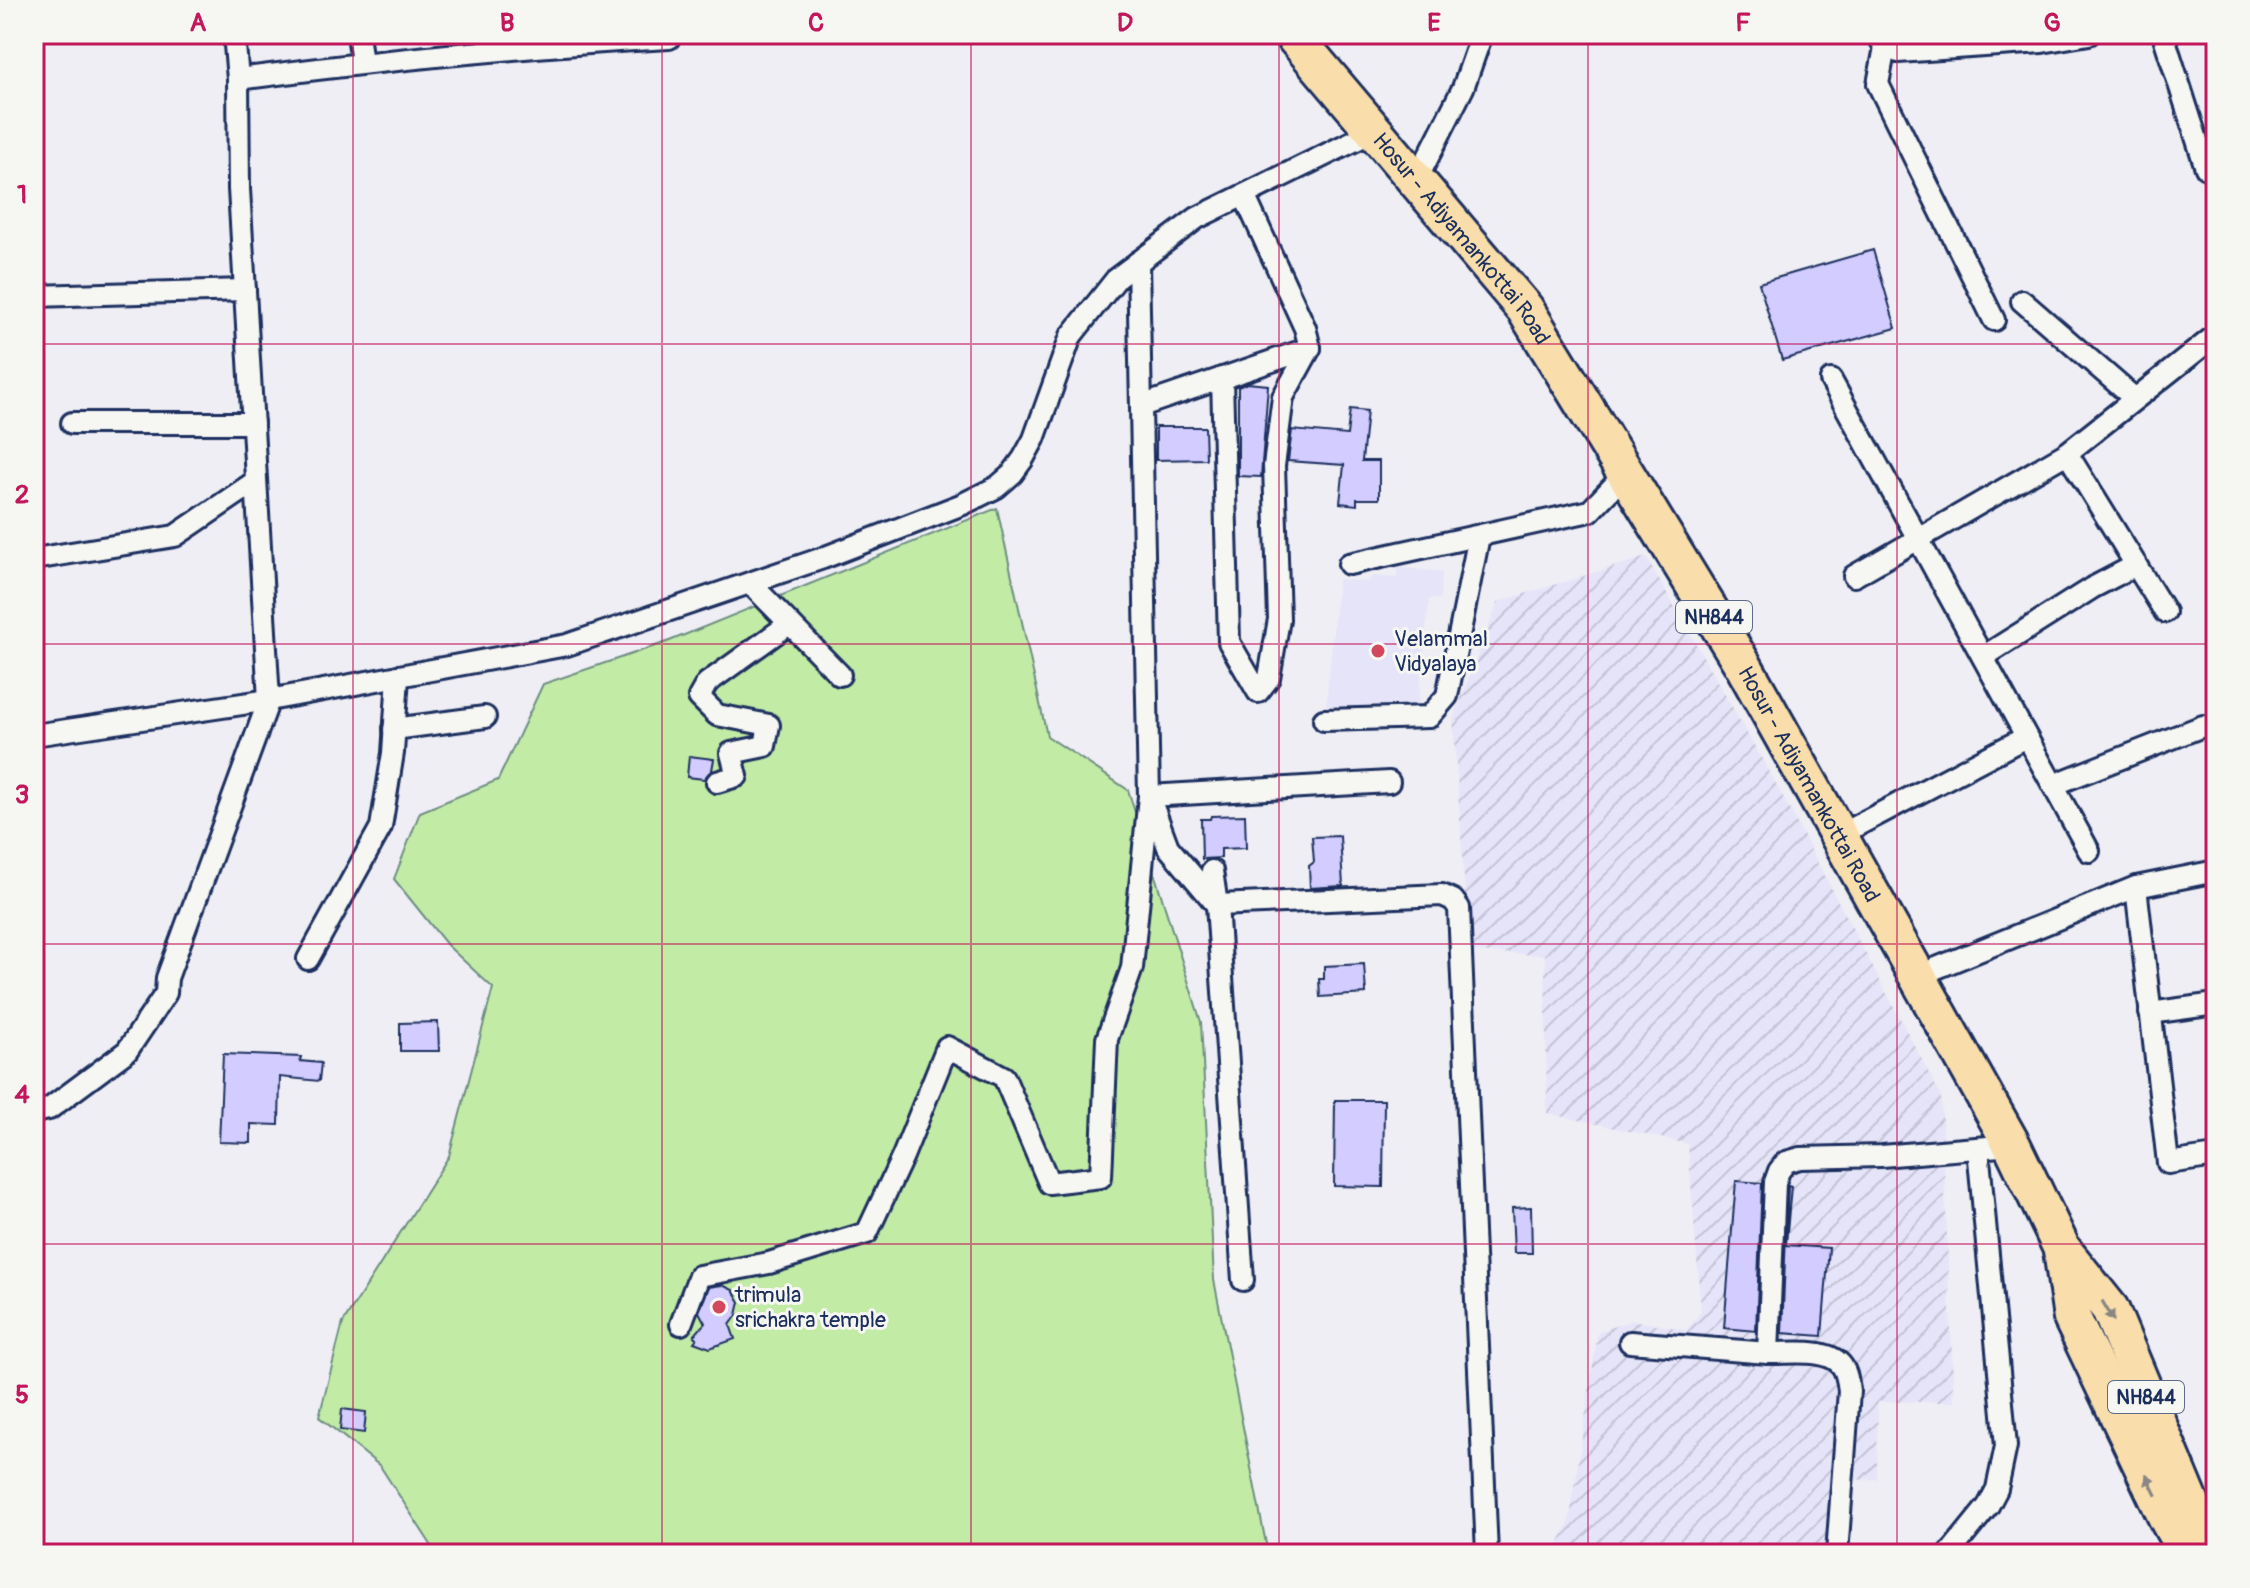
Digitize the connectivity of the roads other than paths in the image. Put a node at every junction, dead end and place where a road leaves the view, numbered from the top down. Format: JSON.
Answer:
{"nodes":[{"id":1,"x":234,"y":34,"type":"edge"},
{"id":2,"x":358,"y":34,"type":"edge"},
{"id":3,"x":672,"y":34,"type":"edge"},
{"id":4,"x":1292,"y":34,"type":"edge"},
{"id":5,"x":1482,"y":34,"type":"edge"},
{"id":6,"x":2089,"y":34,"type":"edge"},
{"id":7,"x":2163,"y":34,"type":"edge"},
{"id":8,"x":2042,"y":38,"type":"edge"},
{"id":9,"x":557,"y":39,"type":"edge"},
{"id":10,"x":1881,"y":41,"type":"edge"},
{"id":11,"x":362,"y":63,"type":"junction"},
{"id":12,"x":238,"y":79,"type":"junction"},
{"id":13,"x":1374,"y":131,"type":"junction"},
{"id":14,"x":2206,"y":168,"type":"dead end"},
{"id":15,"x":1416,"y":181,"type":"junction"},
{"id":16,"x":1244,"y":195,"type":"junction"},
{"id":17,"x":1138,"y":262,"type":"junction"},
{"id":18,"x":245,"y":290,"type":"junction"},
{"id":19,"x":34,"y":296,"type":"edge"},
{"id":20,"x":2022,"y":301,"type":"dead end"},
{"id":21,"x":1994,"y":320,"type":"dead end"},
{"id":22,"x":2216,"y":335,"type":"edge"},
{"id":23,"x":1310,"y":348,"type":"junction"},
{"id":24,"x":1222,"y":378,"type":"junction"},
{"id":25,"x":1831,"y":380,"type":"dead end"},
{"id":26,"x":2134,"y":398,"type":"junction"},
{"id":27,"x":1141,"y":406,"type":"junction"},
{"id":28,"x":72,"y":423,"type":"dead end"},
{"id":29,"x":253,"y":423,"type":"junction"},
{"id":30,"x":2067,"y":453,"type":"junction"},
{"id":31,"x":1626,"y":473,"type":"junction"},
{"id":32,"x":256,"y":481,"type":"junction"},
{"id":33,"x":1479,"y":536,"type":"junction"},
{"id":34,"x":1917,"y":537,"type":"junction"},
{"id":35,"x":34,"y":559,"type":"edge"},
{"id":36,"x":1349,"y":564,"type":"dead end"},
{"id":37,"x":2136,"y":565,"type":"junction"},
{"id":38,"x":1854,"y":576,"type":"dead end"},
{"id":39,"x":750,"y":583,"type":"junction"},
{"id":40,"x":2165,"y":612,"type":"dead end"},
{"id":41,"x":789,"y":624,"type":"junction"},
{"id":42,"x":1983,"y":657,"type":"junction"},
{"id":43,"x":840,"y":675,"type":"dead end"},
{"id":44,"x":398,"y":676,"type":"junction"},
{"id":45,"x":269,"y":700,"type":"junction"},
{"id":46,"x":485,"y":717,"type":"dead end"},
{"id":47,"x":1324,"y":720,"type":"dead end"},
{"id":48,"x":2203,"y":726,"type":"dead end"},
{"id":49,"x":394,"y":729,"type":"junction"},
{"id":50,"x":34,"y":735,"type":"edge"},
{"id":51,"x":2026,"y":737,"type":"junction"},
{"id":52,"x":717,"y":782,"type":"dead end"},
{"id":53,"x":1389,"y":782,"type":"dead end"},
{"id":54,"x":2053,"y":785,"type":"junction"},
{"id":55,"x":1149,"y":796,"type":"junction"},
{"id":56,"x":1839,"y":835,"type":"junction"},
{"id":57,"x":2089,"y":851,"type":"dead end"},
{"id":58,"x":1212,"y":871,"type":"dead end"},
{"id":59,"x":2216,"y":871,"type":"edge"},
{"id":60,"x":2136,"y":887,"type":"junction"},
{"id":61,"x":1217,"y":905,"type":"junction"},
{"id":62,"x":308,"y":959,"type":"dead end"},
{"id":63,"x":1917,"y":976,"type":"junction"},
{"id":64,"x":2216,"y":1004,"type":"edge"},
{"id":65,"x":2150,"y":1013,"type":"junction"},
{"id":66,"x":34,"y":1112,"type":"edge"},
{"id":67,"x":1995,"y":1146,"type":"junction"},
{"id":68,"x":2216,"y":1156,"type":"edge"},
{"id":69,"x":2062,"y":1249,"type":"junction"},
{"id":70,"x":1243,"y":1280,"type":"dead end"},
{"id":71,"x":681,"y":1324,"type":"dead end"},
{"id":72,"x":1630,"y":1342,"type":"dead end"},
{"id":73,"x":1768,"y":1353,"type":"junction"},
{"id":74,"x":1487,"y":1554,"type":"edge"},
{"id":75,"x":1837,"y":1554,"type":"edge"},
{"id":76,"x":1949,"y":1554,"type":"edge"},
{"id":77,"x":2187,"y":1554,"type":"edge"},
{"id":78,"x":2215,"y":1554,"type":"edge"}],
"edges":[{"from":1,"to":12,"type":"street"},
{"from":2,"to":11,"type":"street"},
{"from":3,"to":9,"type":"street"},
{"from":4,"to":13,"type":"highway","name":"Hosur - Adiyamankottai Road","number":"NH844"},
{"from":5,"to":15,"type":"street"},
{"from":6,"to":8,"type":"street"},
{"from":7,"to":14,"type":"street"},
{"from":8,"to":10,"type":"street"},
{"from":9,"to":11,"type":"street"},
{"from":10,"to":21,"type":"street"},
{"from":11,"to":12,"type":"street"},
{"from":12,"to":18,"type":"street"},
{"from":13,"to":15,"type":"highway","name":"Hosur - Adiyamankottai Road","number":"NH844"},
{"from":13,"to":16,"type":"street"},
{"from":15,"to":31,"type":"highway","name":"Hosur - Adiyamankottai Road","number":"NH844"},
{"from":16,"to":17,"type":"street"},
{"from":16,"to":23,"type":"street"},
{"from":17,"to":27,"type":"street"},
{"from":17,"to":39,"type":"street"},
{"from":18,"to":19,"type":"street"},
{"from":18,"to":29,"type":"street"},
{"from":20,"to":26,"type":"street"},
{"from":22,"to":26,"type":"street"},
{"from":23,"to":24,"type":"street"},
{"from":23,"to":24,"type":"street"},
{"from":24,"to":27,"type":"street"},
{"from":25,"to":34,"type":"street"},
{"from":26,"to":30,"type":"street"},
{"from":27,"to":55,"type":"street"},
{"from":28,"to":29,"type":"street"},
{"from":29,"to":32,"type":"street"},
{"from":30,"to":34,"type":"street"},
{"from":30,"to":37,"type":"street"},
{"from":31,"to":33,"type":"street"},
{"from":31,"to":56,"type":"highway","name":"Hosur - Adiyamankottai Road","number":"NH844"},
{"from":32,"to":35,"type":"street"},
{"from":32,"to":45,"type":"street"},
{"from":33,"to":36,"type":"street"},
{"from":33,"to":47,"type":"street"},
{"from":34,"to":38,"type":"street"},
{"from":34,"to":42,"type":"street"},
{"from":37,"to":40,"type":"street"},
{"from":37,"to":42,"type":"street"},
{"from":39,"to":41,"type":"street"},
{"from":39,"to":44,"type":"street"},
{"from":41,"to":43,"type":"street"},
{"from":41,"to":52,"type":"street"},
{"from":42,"to":51,"type":"street"},
{"from":44,"to":45,"type":"street"},
{"from":44,"to":49,"type":"street"},
{"from":45,"to":50,"type":"street"},
{"from":45,"to":66,"type":"street"},
{"from":46,"to":49,"type":"street"},
{"from":48,"to":54,"type":"street"},
{"from":49,"to":62,"type":"street"},
{"from":51,"to":54,"type":"street"},
{"from":51,"to":56,"type":"street"},
{"from":53,"to":55,"type":"street"},
{"from":54,"to":57,"type":"street"},
{"from":55,"to":61,"type":"street"},
{"from":55,"to":71,"type":"street"},
{"from":56,"to":63,"type":"highway","name":"Hosur - Adiyamankottai Road","number":"NH844"},
{"from":58,"to":61,"type":"street"},
{"from":59,"to":60,"type":"street"},
{"from":60,"to":63,"type":"street"},
{"from":60,"to":65,"type":"street"},
{"from":61,"to":70,"type":"street"},
{"from":61,"to":74,"type":"street"},
{"from":63,"to":67,"type":"highway","name":"Hosur - Adiyamankottai Road","number":"NH844"},
{"from":64,"to":65,"type":"street"},
{"from":65,"to":68,"type":"street"},
{"from":67,"to":69,"type":"highway","name":"Hosur - Adiyamankottai Road","number":"NH844"},
{"from":67,"to":73,"type":"street"},
{"from":67,"to":76,"type":"street"},
{"from":77,"to":69,"type":"highway","name":"Hosur - Adiyamankottai Road","number":"NH844","one_way":true},
{"from":69,"to":78,"type":"highway","name":"Hosur - Adiyamankottai Road","number":"NH844","one_way":true},
{"from":72,"to":73,"type":"street"},
{"from":73,"to":75,"type":"street"}]}
